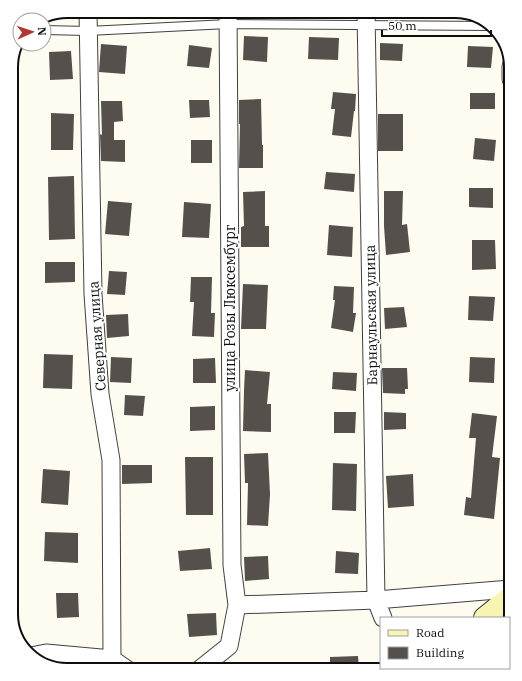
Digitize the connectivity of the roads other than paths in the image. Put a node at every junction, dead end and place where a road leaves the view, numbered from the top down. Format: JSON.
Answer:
{"nodes":[{"id":1,"x":88,"y":18,"type":"edge"},
{"id":2,"x":228,"y":18,"type":"edge"},
{"id":3,"x":366,"y":19,"type":"edge"},
{"id":4,"x":481,"y":25,"type":"edge"},
{"id":5,"x":52,"y":30,"type":"edge"},
{"id":6,"x":88,"y":31,"type":"junction"},
{"id":7,"x":504,"y":589,"type":"edge"},
{"id":8,"x":376,"y":600,"type":"junction"},
{"id":9,"x":504,"y":603,"type":"edge"},
{"id":10,"x":237,"y":605,"type":"junction"},
{"id":11,"x":383,"y":617,"type":"edge"},
{"id":12,"x":486,"y":617,"type":"edge"},
{"id":13,"x":39,"y":654,"type":"edge"},
{"id":14,"x":112,"y":659,"type":"junction"},
{"id":15,"x":118,"y":663,"type":"edge"},
{"id":16,"x":208,"y":663,"type":"edge"}],
"edges":[{"from":1,"to":6,"type":"street","name":"Северная улица"},
{"from":2,"to":3,"type":"lane"},
{"from":2,"to":6,"type":"lane"},
{"from":2,"to":10,"type":"street","name":"улица Розы Люксембург"},
{"from":3,"to":4,"type":"lane"},
{"from":3,"to":8,"type":"street","name":"Барнаульская улица"},
{"from":5,"to":6,"type":"lane"},
{"from":6,"to":14,"type":"street","name":"Северная улица"},
{"from":7,"to":8,"type":"street"},
{"from":8,"to":10,"type":"street"},
{"from":8,"to":11,"type":"street","name":"Барнаульская улица"},
{"from":9,"to":12,"type":"street"},
{"from":10,"to":16,"type":"street","name":"улица Розы Люксембург"},
{"from":13,"to":14,"type":"street"},
{"from":14,"to":15,"type":"street"}]}
